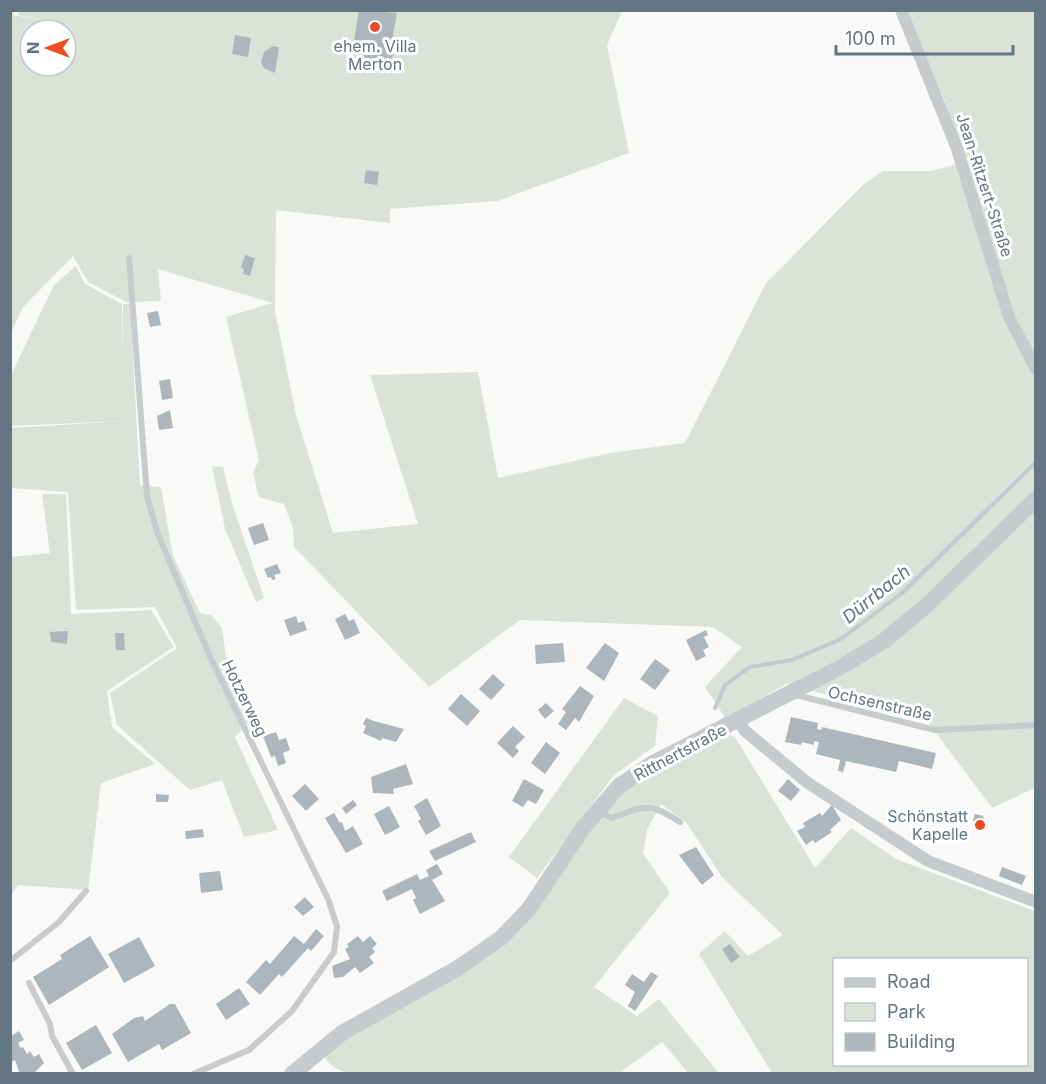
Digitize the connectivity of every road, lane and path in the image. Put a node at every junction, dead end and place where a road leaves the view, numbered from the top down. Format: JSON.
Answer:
{"nodes":[{"id":1,"x":901,"y":10,"type":"edge"},
{"id":2,"x":129,"y":258,"type":"dead end"},
{"id":3,"x":1035,"y":369,"type":"edge"},
{"id":4,"x":1035,"y":499,"type":"edge"},
{"id":5,"x":791,"y":693,"type":"junction"},
{"id":6,"x":738,"y":720,"type":"junction"},
{"id":7,"x":1035,"y":725,"type":"edge"},
{"id":8,"x":596,"y":811,"type":"junction"},
{"id":9,"x":680,"y":822,"type":"dead end"},
{"id":10,"x":86,"y":891,"type":"dead end"},
{"id":11,"x":1035,"y":902,"type":"edge"},
{"id":12,"x":10,"y":961,"type":"edge"},
{"id":13,"x":29,"y":983,"type":"dead end"},
{"id":14,"x":74,"y":1074,"type":"edge"},
{"id":15,"x":193,"y":1074,"type":"edge"},
{"id":16,"x":292,"y":1074,"type":"edge"}],
"edges":[{"from":1,"to":3,"type":"street","name":"Jean-Ritzert-Straße"},
{"from":2,"to":15,"type":"lane","name":"Hotzerweg"},
{"from":4,"to":5,"type":"street","name":"Rittnertstraße"},
{"from":5,"to":6,"type":"street","name":"Rittnertstraße"},
{"from":5,"to":7,"type":"lane","name":"Ochsenstraße"},
{"from":6,"to":8,"type":"street","name":"Rittnertstraße"},
{"from":6,"to":11,"type":"street"},
{"from":8,"to":9,"type":"lane"},
{"from":8,"to":16,"type":"street","name":"Rittnertstraße"},
{"from":10,"to":12,"type":"lane"},
{"from":13,"to":14,"type":"lane"}]}
